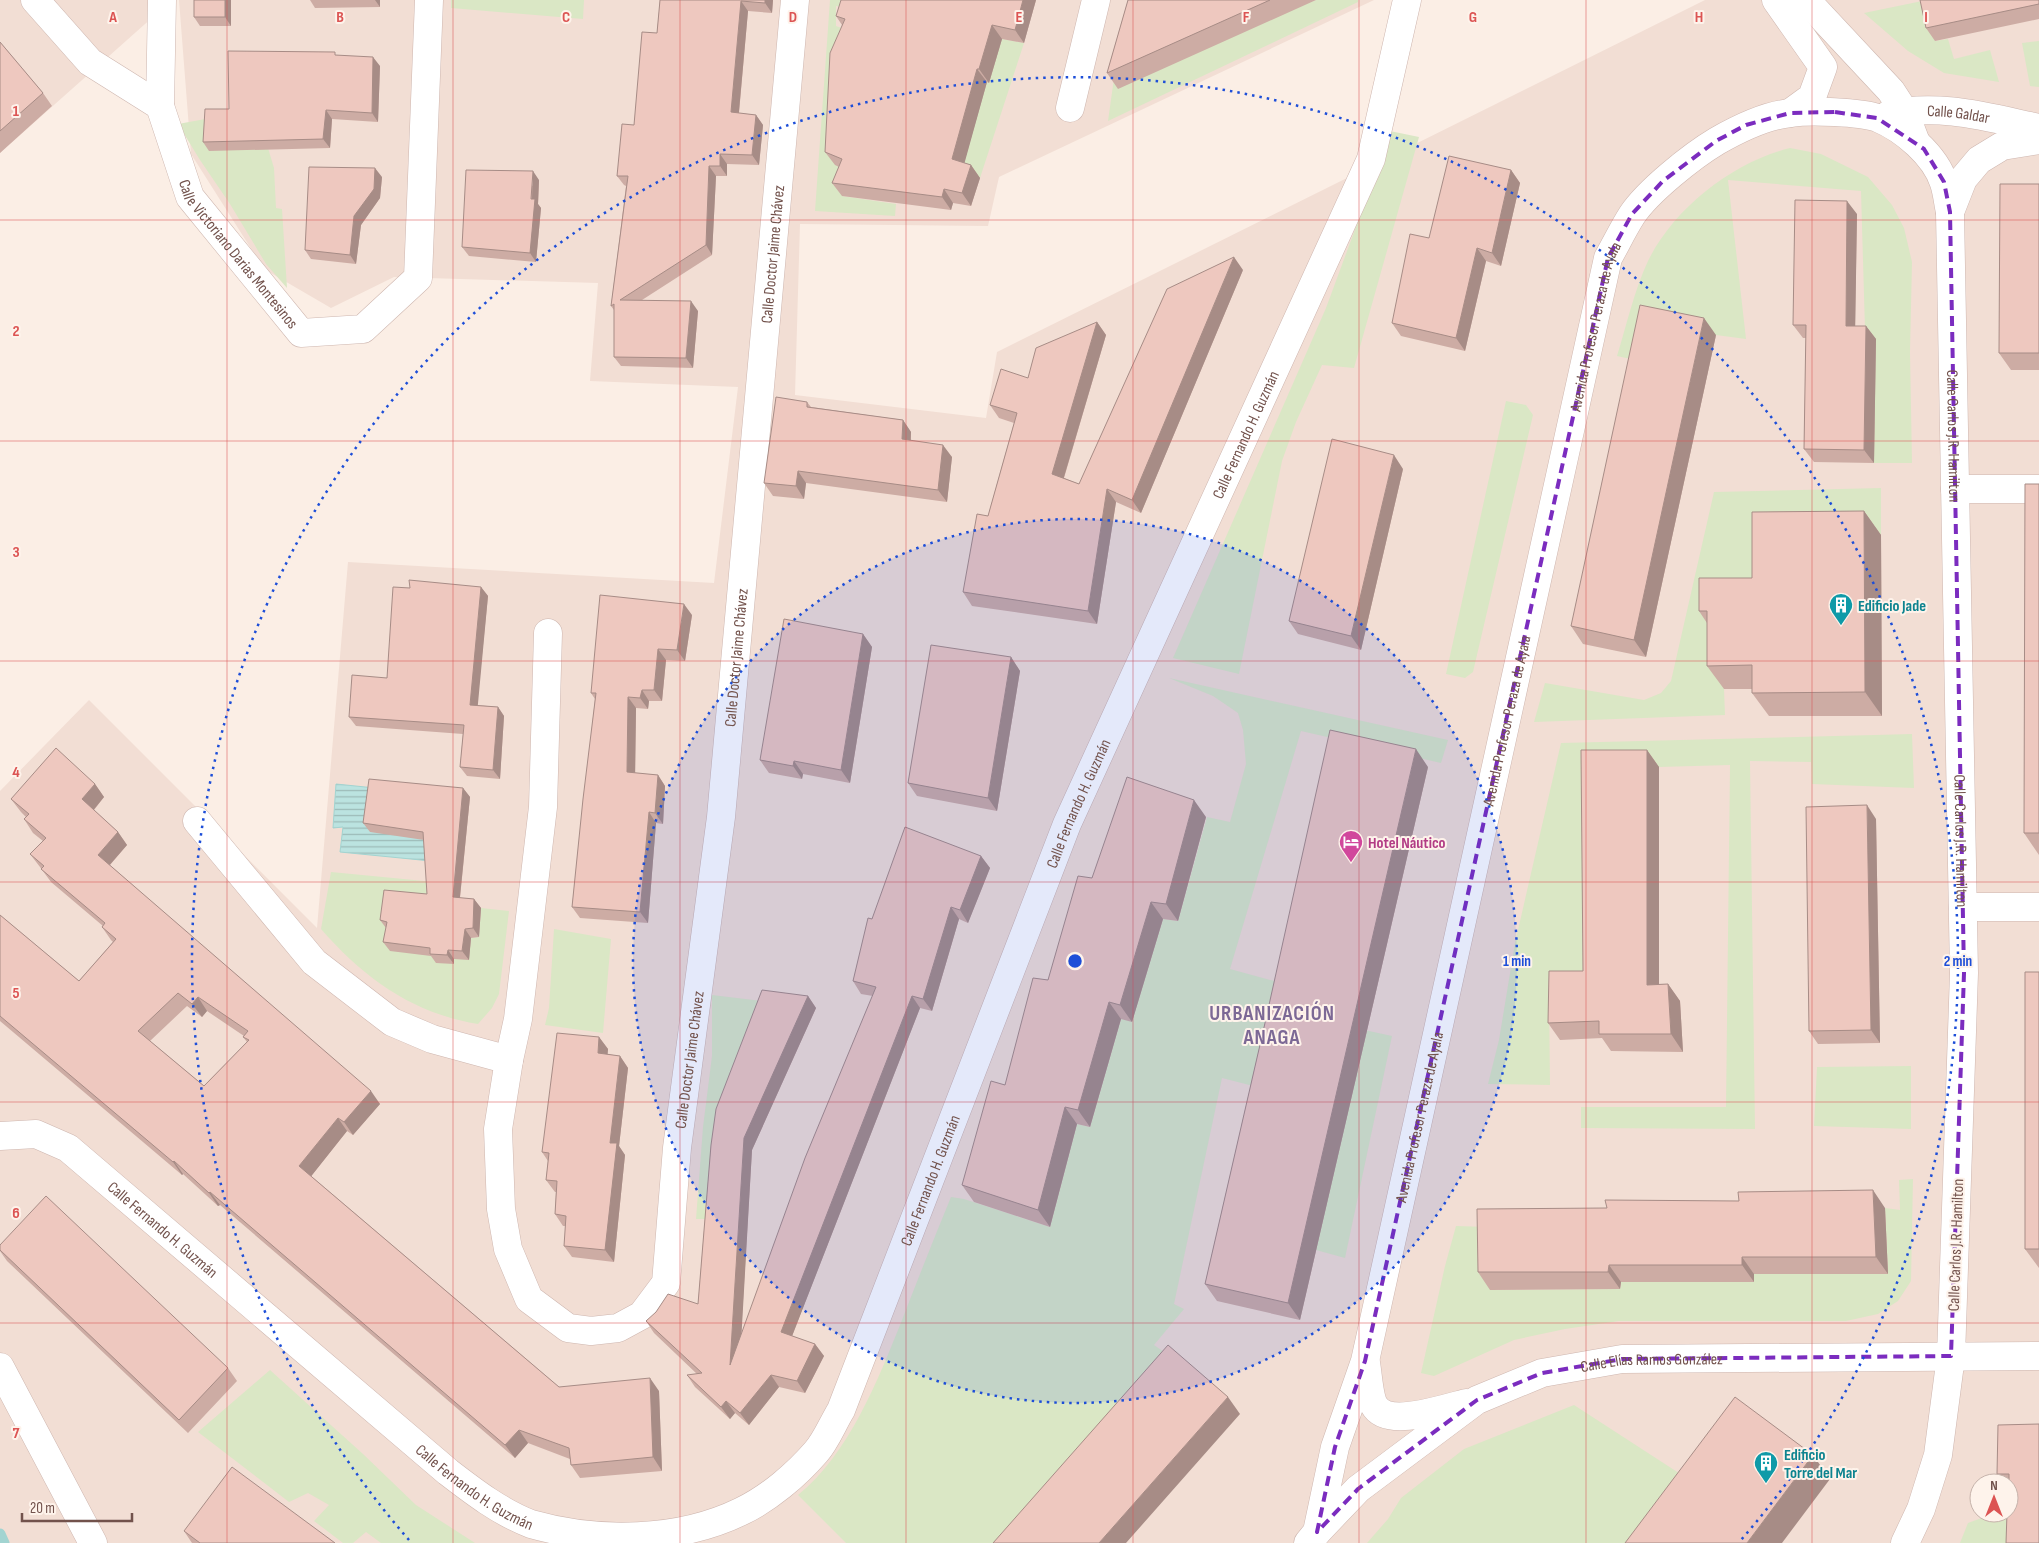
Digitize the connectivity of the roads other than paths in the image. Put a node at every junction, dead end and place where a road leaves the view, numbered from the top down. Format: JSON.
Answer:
{"nodes":[{"id":1,"x":35,"y":0,"type":"edge"},
{"id":2,"x":162,"y":0,"type":"edge"},
{"id":3,"x":429,"y":0,"type":"edge"},
{"id":4,"x":795,"y":0,"type":"edge"},
{"id":5,"x":1096,"y":0,"type":"edge"},
{"id":6,"x":1407,"y":0,"type":"edge"},
{"id":7,"x":1776,"y":0,"type":"edge"},
{"id":8,"x":1806,"y":0,"type":"edge"},
{"id":9,"x":160,"y":106,"type":"junction"},
{"id":10,"x":1070,"y":108,"type":"dead end"},
{"id":11,"x":1904,"y":111,"type":"junction"},
{"id":12,"x":1790,"y":113,"type":"junction"},
{"id":13,"x":1877,"y":118,"type":"junction"},
{"id":14,"x":2039,"y":128,"type":"edge"},
{"id":15,"x":1915,"y":140,"type":"junction"},
{"id":16,"x":2039,"y":140,"type":"edge"},
{"id":17,"x":1950,"y":212,"type":"junction"},
{"id":18,"x":1955,"y":489,"type":"junction"},
{"id":19,"x":2039,"y":489,"type":"edge"},
{"id":20,"x":548,"y":633,"type":"dead end"},
{"id":21,"x":197,"y":821,"type":"dead end"},
{"id":22,"x":1963,"y":907,"type":"junction"},
{"id":23,"x":2039,"y":907,"type":"edge"},
{"id":24,"x":509,"y":1060,"type":"junction"},
{"id":25,"x":0,"y":1136,"type":"edge"},
{"id":26,"x":1951,"y":1356,"type":"junction"},
{"id":27,"x":2039,"y":1356,"type":"edge"},
{"id":28,"x":1365,"y":1361,"type":"junction"},
{"id":29,"x":0,"y":1367,"type":"edge"},
{"id":30,"x":1477,"y":1400,"type":"junction"},
{"id":31,"x":1313,"y":1537,"type":"edge"},
{"id":32,"x":93,"y":1543,"type":"edge"},
{"id":33,"x":1905,"y":1543,"type":"edge"}],
"edges":[{"from":1,"to":9,"type":"street"},
{"from":2,"to":9,"type":"street","name":"Calle Victoriano Darias Montesinos"},
{"from":3,"to":9,"type":"street","name":"Calle Victoriano Darias Montesinos"},
{"from":4,"to":24,"type":"street","name":"Calle Doctor Jaime Chávez"},
{"from":5,"to":10,"type":"street"},
{"from":6,"to":25,"type":"street","name":"Calle Fernando H. Guzmán"},
{"from":7,"to":12,"type":"street"},
{"from":8,"to":11,"type":"street"},
{"from":11,"to":13,"type":"street","name":"Calle Galdar"},
{"from":11,"to":14,"type":"street","name":"Calle Galdar"},
{"from":11,"to":15,"type":"street"},
{"from":12,"to":13,"type":"street","name":"Avenida Profesor Peraza de Ayala"},
{"from":12,"to":28,"type":"street","name":"Avenida Profesor Peraza de Ayala"},
{"from":13,"to":15,"type":"street","name":"Avenida Profesor Peraza de Ayala"},
{"from":15,"to":17,"type":"street","name":"Calle Carlos J.R. Hamilton"},
{"from":16,"to":17,"type":"street"},
{"from":17,"to":18,"type":"street","name":"Calle Carlos J.R. Hamilton"},
{"from":18,"to":19,"type":"street"},
{"from":18,"to":22,"type":"street","name":"Calle Carlos J.R. Hamilton"},
{"from":20,"to":24,"type":"street","name":"Calle Doctor Jaime Chávez"},
{"from":21,"to":24,"type":"street"},
{"from":22,"to":23,"type":"street"},
{"from":22,"to":26,"type":"street","name":"Calle Carlos J.R. Hamilton"},
{"from":26,"to":27,"type":"street","name":"Calle Elías Ramos González"},
{"from":26,"to":30,"type":"street","name":"Calle Elías Ramos González"},
{"from":26,"to":33,"type":"street","name":"Calle Carlos J.R. Hamilton"},
{"from":28,"to":30,"type":"street"},
{"from":28,"to":31,"type":"street","name":"Avenida Profesor Peraza de Ayala"},
{"from":29,"to":32,"type":"street"},
{"from":30,"to":31,"type":"street","name":"Calle Elías Ramos González"}]}
